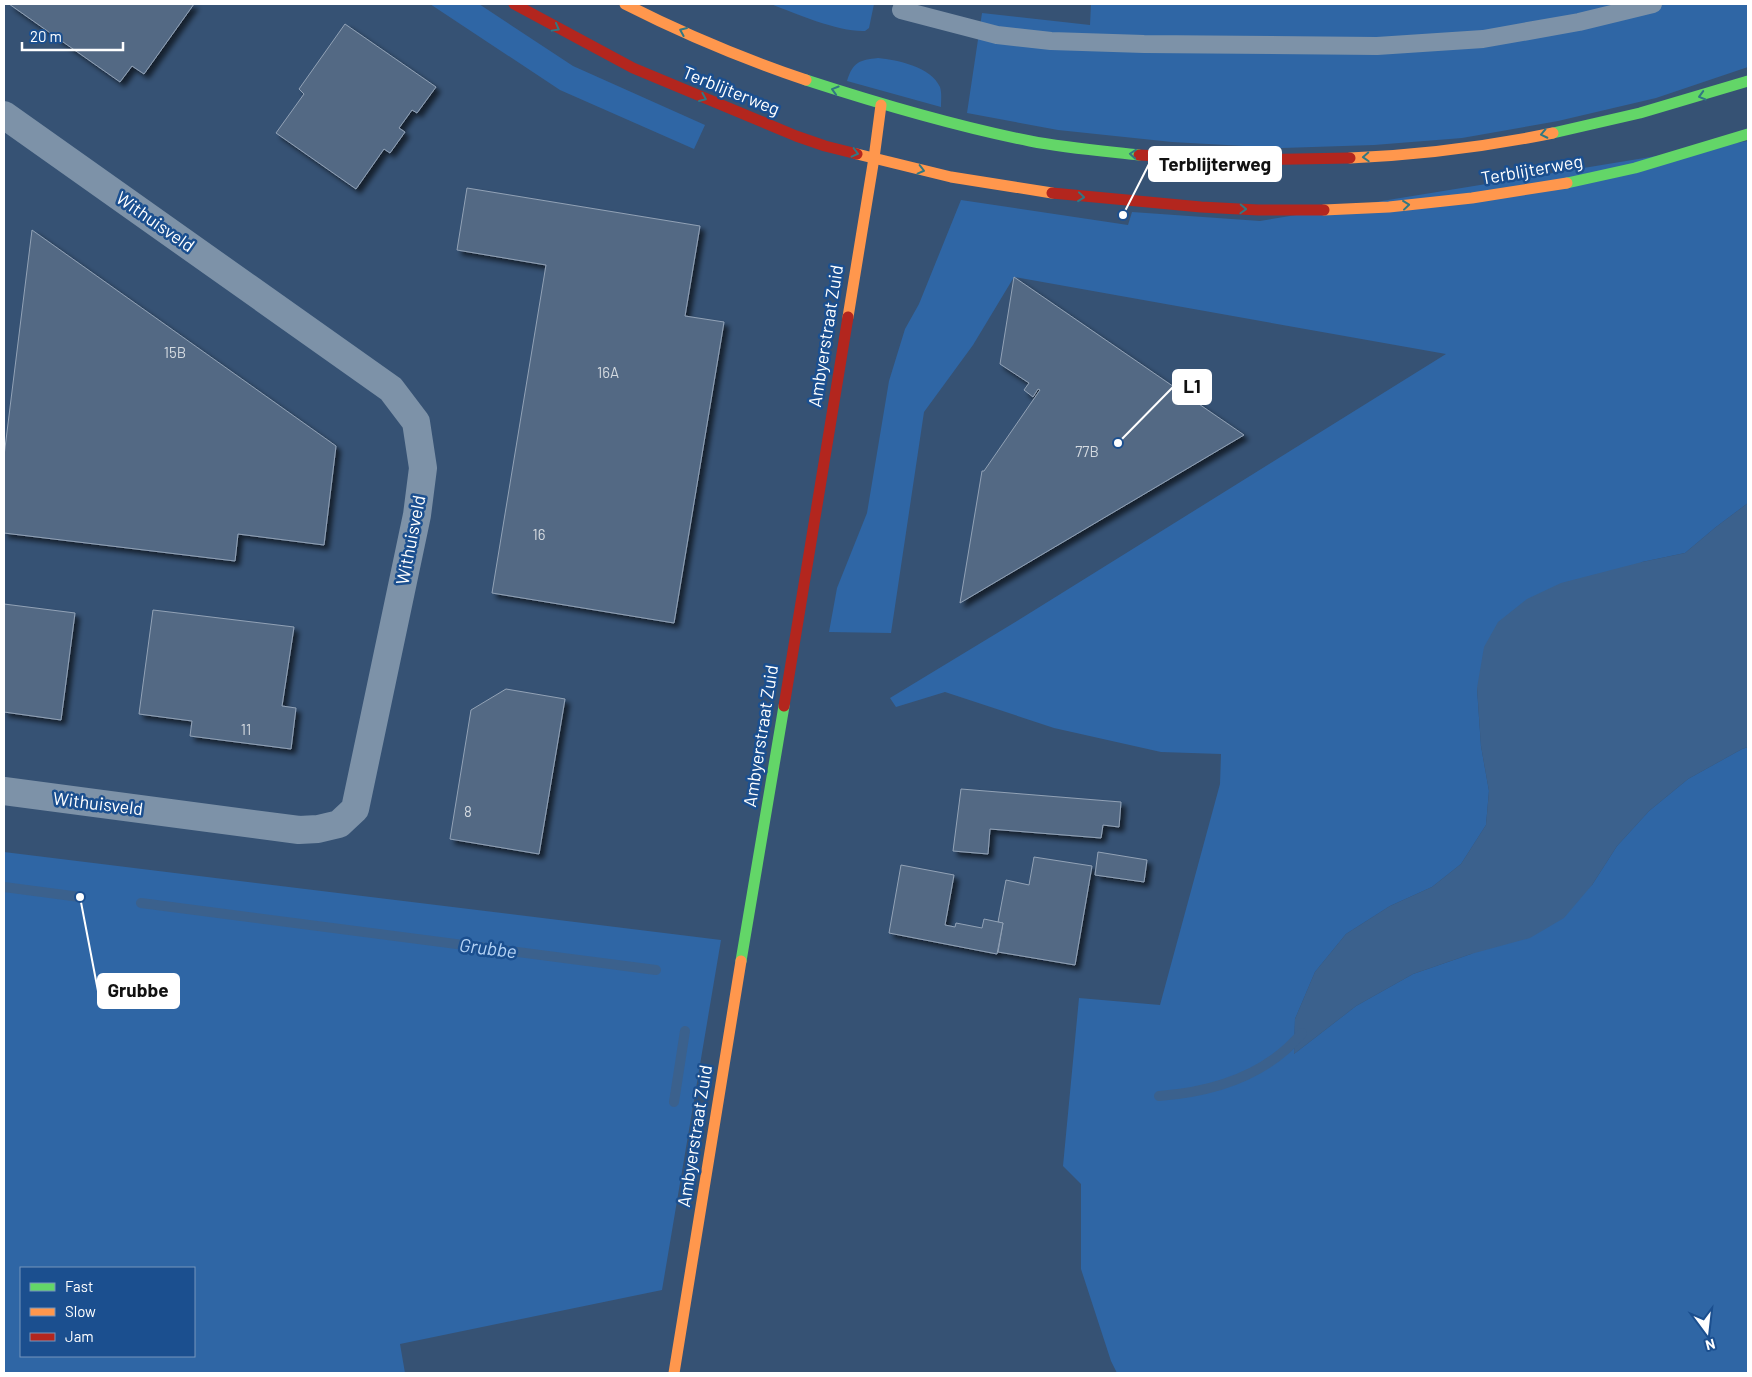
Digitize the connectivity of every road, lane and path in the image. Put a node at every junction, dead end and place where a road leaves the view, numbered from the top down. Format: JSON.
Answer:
{"nodes":[{"id":1,"x":514,"y":4,"type":"edge"},
{"id":2,"x":625,"y":4,"type":"edge"},
{"id":3,"x":1653,"y":4,"type":"edge"},
{"id":4,"x":901,"y":10,"type":"dead end"},
{"id":5,"x":1748,"y":81,"type":"edge"},
{"id":6,"x":881,"y":104,"type":"junction"},
{"id":7,"x":4,"y":115,"type":"edge"},
{"id":8,"x":1748,"y":134,"type":"edge"},
{"id":9,"x":874,"y":158,"type":"junction"},
{"id":10,"x":4,"y":791,"type":"edge"},
{"id":11,"x":674,"y":1373,"type":"edge"}],
"edges":[{"from":1,"to":9,"type":"main road","name":"Terblijterweg","one_way":true},
{"from":6,"to":2,"type":"main road","name":"Terblijterweg","one_way":true},
{"from":3,"to":4,"type":"lane"},
{"from":5,"to":6,"type":"main road","name":"Terblijterweg","one_way":true},
{"from":6,"to":9,"type":"main road","name":"Ambyerstraat Zuid"},
{"from":7,"to":10,"type":"street","name":"Withuisveld"},
{"from":9,"to":8,"type":"main road","name":"Terblijterweg","one_way":true},
{"from":9,"to":11,"type":"main road","name":"Ambyerstraat Zuid"}]}
